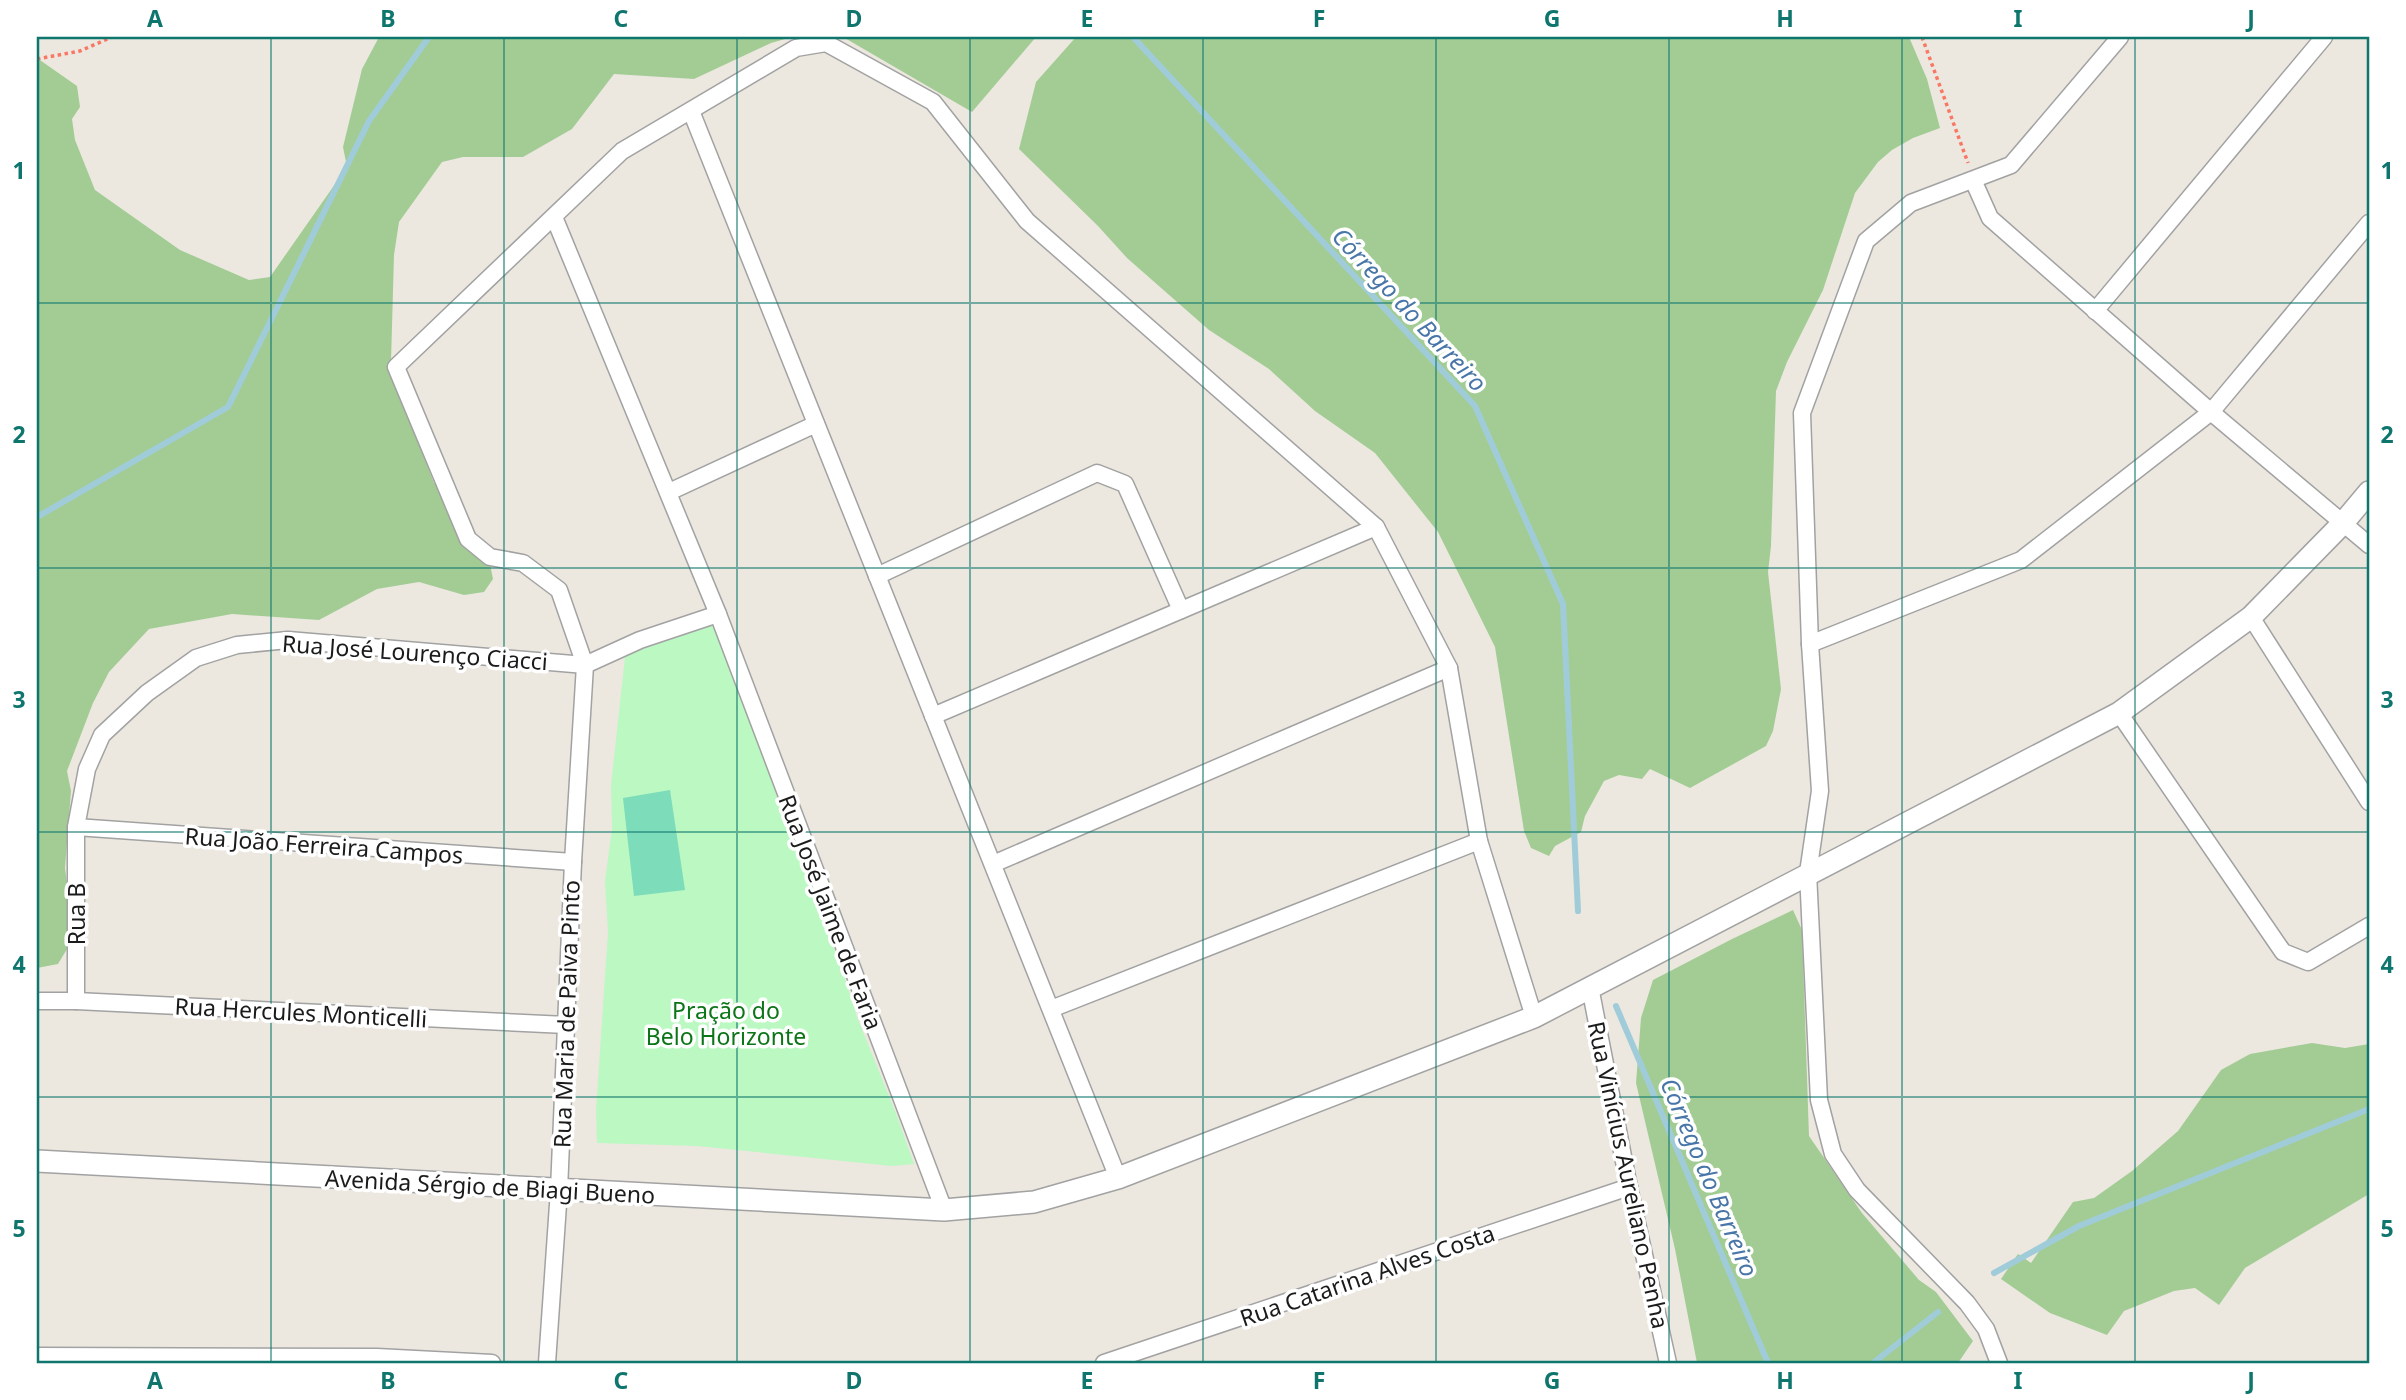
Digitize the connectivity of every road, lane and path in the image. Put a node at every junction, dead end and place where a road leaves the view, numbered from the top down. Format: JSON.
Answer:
{"nodes":[{"id":1,"x":112,"y":37,"type":"edge"},
{"id":2,"x":1922,"y":37,"type":"edge"},
{"id":3,"x":2120,"y":37,"type":"edge"},
{"id":4,"x":2324,"y":37,"type":"edge"},
{"id":5,"x":37,"y":59,"type":"edge"},
{"id":6,"x":691,"y":111,"type":"junction"},
{"id":7,"x":1973,"y":180,"type":"junction"},
{"id":8,"x":554,"y":216,"type":"junction"},
{"id":9,"x":2369,"y":223,"type":"edge"},
{"id":10,"x":2095,"y":312,"type":"junction"},
{"id":11,"x":2211,"y":412,"type":"junction"},
{"id":12,"x":816,"y":424,"type":"junction"},
{"id":13,"x":668,"y":492,"type":"junction"},
{"id":14,"x":2369,"y":492,"type":"edge"},
{"id":15,"x":2343,"y":523,"type":"junction"},
{"id":16,"x":1376,"y":527,"type":"junction"},
{"id":17,"x":2369,"y":545,"type":"edge"},
{"id":18,"x":877,"y":576,"type":"junction"},
{"id":19,"x":1181,"y":610,"type":"junction"},
{"id":20,"x":718,"y":614,"type":"junction"},
{"id":21,"x":2251,"y":617,"type":"junction"},
{"id":22,"x":1810,"y":644,"type":"junction"},
{"id":23,"x":585,"y":665,"type":"junction"},
{"id":24,"x":1449,"y":668,"type":"junction"},
{"id":25,"x":2119,"y":713,"type":"junction"},
{"id":26,"x":933,"y":716,"type":"junction"},
{"id":27,"x":2369,"y":802,"type":"edge"},
{"id":28,"x":76,"y":827,"type":"junction"},
{"id":29,"x":1479,"y":841,"type":"junction"},
{"id":30,"x":573,"y":862,"type":"junction"},
{"id":31,"x":993,"y":864,"type":"junction"},
{"id":32,"x":1808,"y":873,"type":"junction"},
{"id":33,"x":2369,"y":926,"type":"edge"},
{"id":34,"x":1590,"y":987,"type":"junction"},
{"id":35,"x":37,"y":1001,"type":"edge"},
{"id":36,"x":76,"y":1001,"type":"junction"},
{"id":37,"x":1051,"y":1009,"type":"junction"},
{"id":38,"x":1534,"y":1017,"type":"junction"},
{"id":39,"x":566,"y":1025,"type":"junction"},
{"id":40,"x":37,"y":1161,"type":"edge"},
{"id":41,"x":1118,"y":1178,"type":"junction"},
{"id":42,"x":1629,"y":1187,"type":"junction"},
{"id":43,"x":559,"y":1190,"type":"junction"},
{"id":44,"x":944,"y":1210,"type":"junction"},
{"id":45,"x":37,"y":1356,"type":"edge"},
{"id":46,"x":197,"y":1360,"type":"edge"},
{"id":47,"x":377,"y":1360,"type":"edge"},
{"id":48,"x":492,"y":1363,"type":"edge"},
{"id":49,"x":547,"y":1363,"type":"edge"},
{"id":50,"x":1104,"y":1363,"type":"edge"},
{"id":51,"x":1668,"y":1363,"type":"edge"},
{"id":52,"x":1999,"y":1363,"type":"edge"}],
"edges":[{"from":1,"to":5,"type":"path"},
{"from":2,"to":7,"type":"path"},
{"from":3,"to":7,"type":"street"},
{"from":4,"to":10,"type":"street"},
{"from":6,"to":8,"type":"street"},
{"from":6,"to":12,"type":"street"},
{"from":6,"to":16,"type":"street"},
{"from":7,"to":10,"type":"street"},
{"from":7,"to":22,"type":"street"},
{"from":8,"to":13,"type":"street","name":"Rua José Jaime de Faria"},
{"from":8,"to":23,"type":"street"},
{"from":9,"to":11,"type":"street"},
{"from":10,"to":11,"type":"street"},
{"from":11,"to":15,"type":"street"},
{"from":11,"to":22,"type":"street"},
{"from":12,"to":13,"type":"street"},
{"from":12,"to":18,"type":"street"},
{"from":13,"to":20,"type":"street","name":"Rua José Jaime de Faria"},
{"from":14,"to":15,"type":"street","name":"Avenida Sérgio de Biagi Bueno"},
{"from":15,"to":17,"type":"street"},
{"from":15,"to":21,"type":"street","name":"Avenida Sérgio de Biagi Bueno"},
{"from":16,"to":19,"type":"street"},
{"from":16,"to":24,"type":"street"},
{"from":18,"to":19,"type":"street"},
{"from":18,"to":26,"type":"street"},
{"from":19,"to":26,"type":"street"},
{"from":20,"to":23,"type":"street","name":"Rua José Lourenço Ciacci"},
{"from":20,"to":44,"type":"street","name":"Rua José Jaime de Faria"},
{"from":21,"to":25,"type":"street","name":"Avenida Sérgio de Biagi Bueno"},
{"from":21,"to":27,"type":"street"},
{"from":22,"to":32,"type":"street"},
{"from":23,"to":28,"type":"street","name":"Rua José Lourenço Ciacci"},
{"from":23,"to":30,"type":"street","name":"Rua Maria de Paiva Pinto"},
{"from":24,"to":29,"type":"street"},
{"from":24,"to":31,"type":"street"},
{"from":25,"to":32,"type":"street","name":"Avenida Sérgio de Biagi Bueno"},
{"from":25,"to":33,"type":"street"},
{"from":26,"to":31,"type":"street"},
{"from":28,"to":30,"type":"street","name":"Rua João Ferreira Campos"},
{"from":28,"to":36,"type":"street","name":"Rua B"},
{"from":29,"to":37,"type":"street"},
{"from":29,"to":38,"type":"street"},
{"from":30,"to":39,"type":"street","name":"Rua Maria de Paiva Pinto"},
{"from":31,"to":37,"type":"street"},
{"from":32,"to":34,"type":"street","name":"Avenida Sérgio de Biagi Bueno"},
{"from":32,"to":52,"type":"street"},
{"from":34,"to":38,"type":"street","name":"Avenida Sérgio de Biagi Bueno"},
{"from":34,"to":42,"type":"street","name":"Rua Vinícius Aureliano Penha"},
{"from":35,"to":36,"type":"street","name":"Rua Hercules Monticelli"},
{"from":36,"to":39,"type":"street","name":"Rua Hercules Monticelli"},
{"from":37,"to":41,"type":"street"},
{"from":38,"to":41,"type":"street","name":"Avenida Sérgio de Biagi Bueno"},
{"from":39,"to":43,"type":"street","name":"Rua Maria de Paiva Pinto"},
{"from":40,"to":43,"type":"street","name":"Avenida Sérgio de Biagi Bueno"},
{"from":41,"to":44,"type":"street","name":"Avenida Sérgio de Biagi Bueno"},
{"from":42,"to":50,"type":"street","name":"Rua Catarina Alves Costa"},
{"from":42,"to":51,"type":"street","name":"Rua Vinícius Aureliano Penha"},
{"from":43,"to":44,"type":"street","name":"Avenida Sérgio de Biagi Bueno"},
{"from":43,"to":49,"type":"street","name":"Rua Maria de Paiva Pinto"},
{"from":45,"to":46,"type":"street"},
{"from":46,"to":47,"type":"street"},
{"from":47,"to":48,"type":"street"}]}
